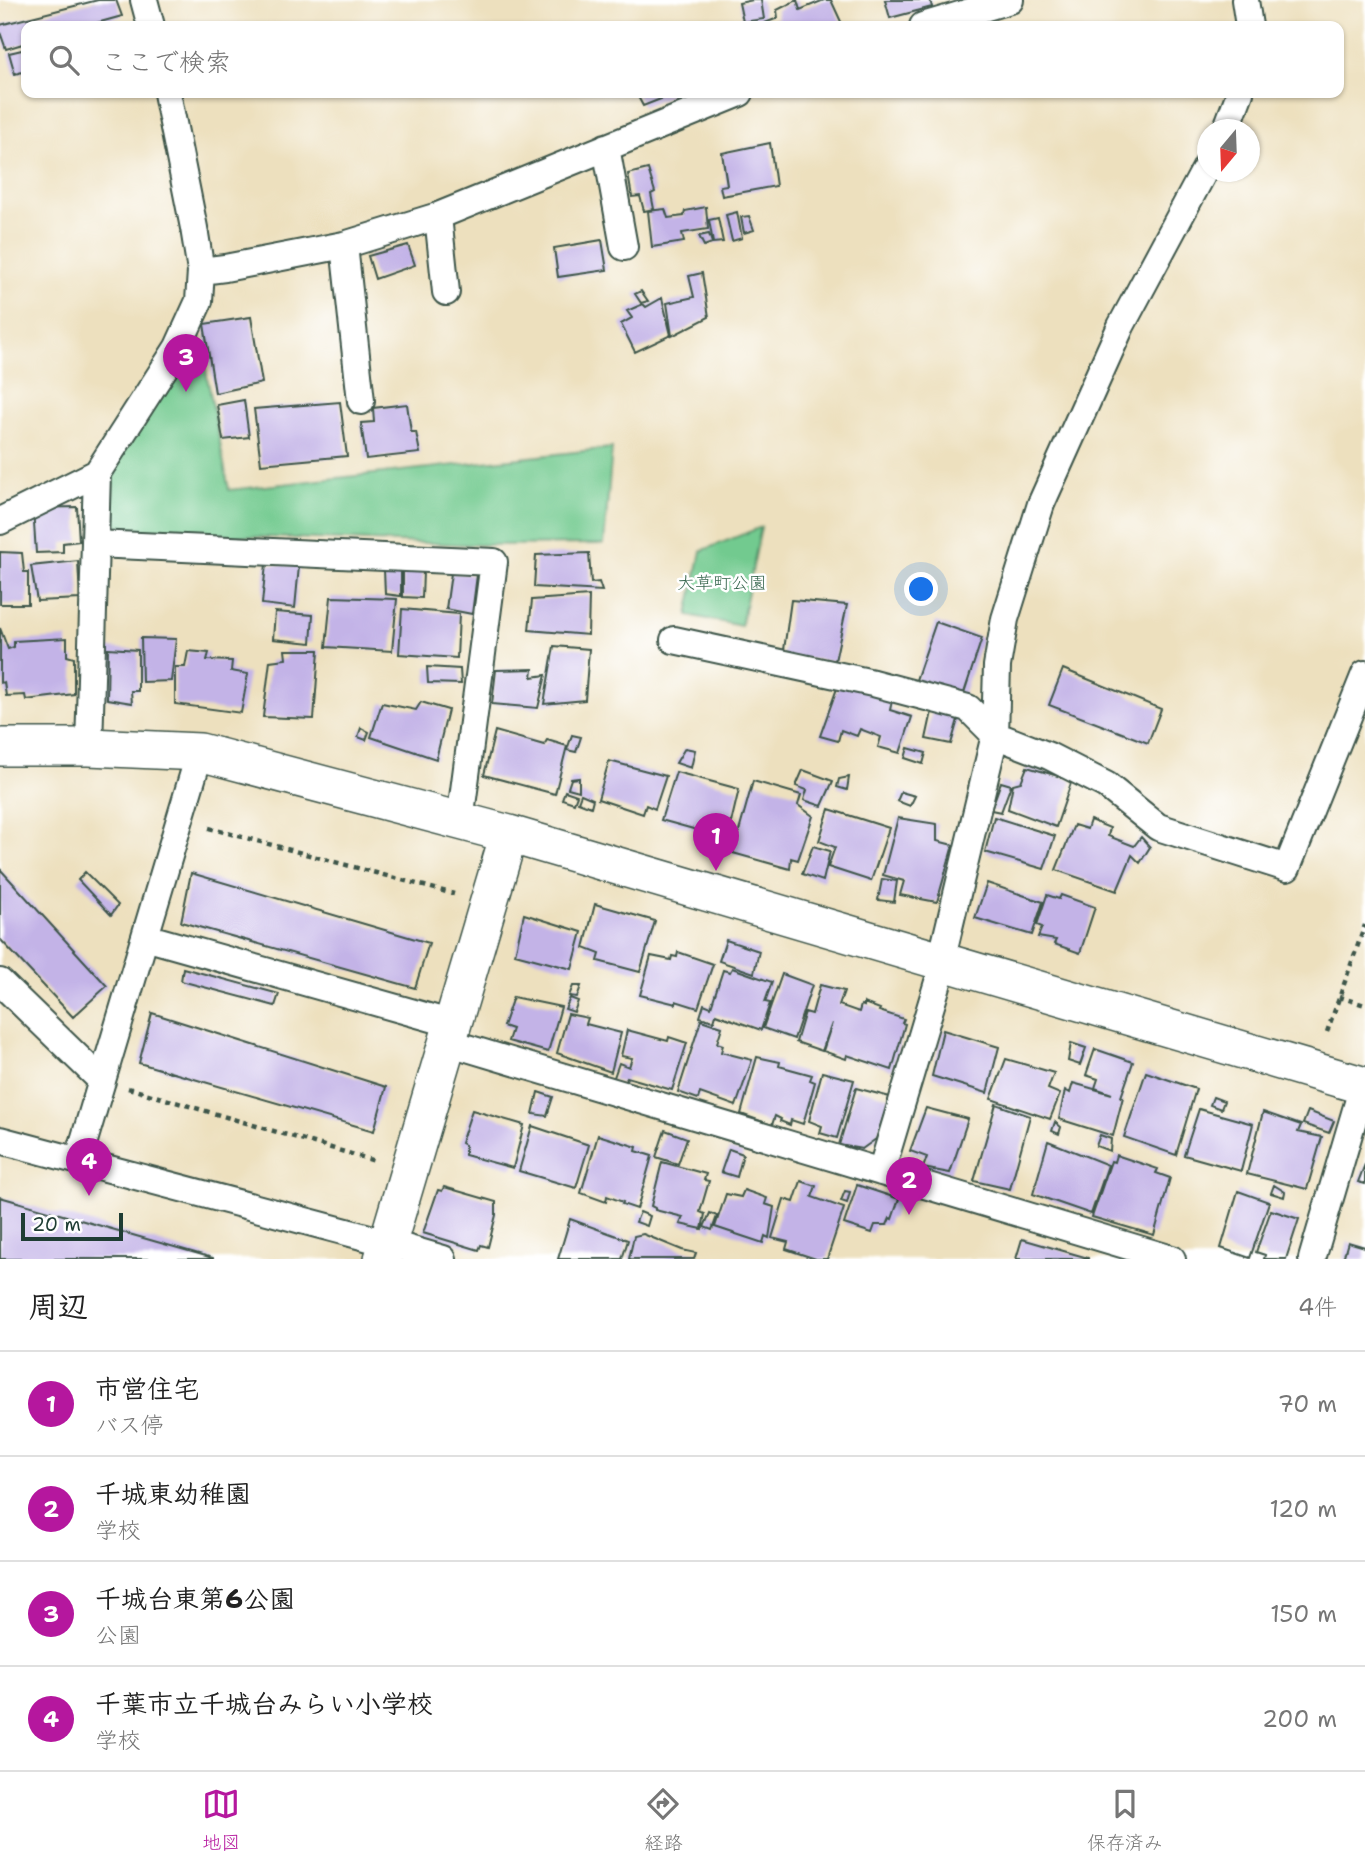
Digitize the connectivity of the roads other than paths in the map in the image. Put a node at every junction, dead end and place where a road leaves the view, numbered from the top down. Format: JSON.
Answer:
{"nodes":[{"id":1,"x":144,"y":0,"type":"edge"},
{"id":2,"x":1010,"y":0,"type":"edge"},
{"id":3,"x":1245,"y":0,"type":"edge"},
{"id":4,"x":150,"y":21,"type":"edge"},
{"id":5,"x":940,"y":21,"type":"edge"},
{"id":6,"x":1248,"y":21,"type":"edge"},
{"id":7,"x":168,"y":98,"type":"edge"},
{"id":8,"x":728,"y":98,"type":"edge"},
{"id":9,"x":1238,"y":98,"type":"edge"},
{"id":10,"x":1230,"y":119,"type":"edge"},
{"id":11,"x":606,"y":147,"type":"junction"},
{"id":12,"x":1198,"y":182,"type":"edge"},
{"id":13,"x":438,"y":216,"type":"junction"},
{"id":14,"x":344,"y":245,"type":"junction"},
{"id":15,"x":624,"y":247,"type":"dead end"},
{"id":16,"x":201,"y":271,"type":"junction"},
{"id":17,"x":446,"y":292,"type":"dead end"},
{"id":18,"x":361,"y":401,"type":"dead end"},
{"id":19,"x":97,"y":473,"type":"junction"},
{"id":20,"x":0,"y":521,"type":"edge"},
{"id":21,"x":95,"y":544,"type":"junction"},
{"id":22,"x":674,"y":640,"type":"dead end"},
{"id":23,"x":1365,"y":674,"type":"edge"},
{"id":24,"x":995,"y":735,"type":"junction"},
{"id":25,"x":0,"y":747,"type":"edge"},
{"id":26,"x":89,"y":747,"type":"junction"},
{"id":27,"x":200,"y":752,"type":"junction"},
{"id":28,"x":460,"y":821,"type":"junction"},
{"id":29,"x":509,"y":834,"type":"junction"},
{"id":30,"x":145,"y":937,"type":"junction"},
{"id":31,"x":943,"y":961,"type":"junction"},
{"id":32,"x":0,"y":982,"type":"edge"},
{"id":33,"x":450,"y":1033,"type":"junction"},
{"id":34,"x":102,"y":1081,"type":"junction"},
{"id":35,"x":1364,"y":1086,"type":"edge"},
{"id":36,"x":0,"y":1140,"type":"edge"},
{"id":37,"x":78,"y":1161,"type":"junction"},
{"id":38,"x":881,"y":1172,"type":"junction"},
{"id":39,"x":386,"y":1251,"type":"edge"},
{"id":40,"x":1116,"y":1251,"type":"edge"},
{"id":41,"x":443,"y":1259,"type":"edge"},
{"id":42,"x":1172,"y":1259,"type":"edge"},
{"id":43,"x":1312,"y":1259,"type":"edge"}],
"edges":[{"from":1,"to":4,"type":"street"},
{"from":2,"to":5,"type":"street"},
{"from":3,"to":6,"type":"street"},
{"from":7,"to":16,"type":"street"},
{"from":8,"to":11,"type":"street"},
{"from":9,"to":10,"type":"street"},
{"from":11,"to":13,"type":"street"},
{"from":11,"to":15,"type":"street"},
{"from":12,"to":24,"type":"street"},
{"from":13,"to":14,"type":"street"},
{"from":13,"to":17,"type":"street"},
{"from":14,"to":16,"type":"street"},
{"from":14,"to":18,"type":"street"},
{"from":16,"to":19,"type":"street"},
{"from":19,"to":20,"type":"street"},
{"from":19,"to":21,"type":"street"},
{"from":21,"to":26,"type":"street"},
{"from":21,"to":28,"type":"street"},
{"from":22,"to":24,"type":"street"},
{"from":23,"to":24,"type":"street"},
{"from":24,"to":31,"type":"street"},
{"from":25,"to":26,"type":"street"},
{"from":26,"to":27,"type":"street"},
{"from":27,"to":28,"type":"street"},
{"from":27,"to":30,"type":"street"},
{"from":28,"to":29,"type":"street"},
{"from":29,"to":31,"type":"street"},
{"from":29,"to":33,"type":"street"},
{"from":30,"to":33,"type":"street"},
{"from":30,"to":34,"type":"street"},
{"from":31,"to":35,"type":"street"},
{"from":31,"to":38,"type":"street"},
{"from":32,"to":34,"type":"street"},
{"from":33,"to":38,"type":"street"},
{"from":33,"to":39,"type":"street"},
{"from":34,"to":37,"type":"street"},
{"from":35,"to":43,"type":"street"},
{"from":36,"to":37,"type":"street"},
{"from":37,"to":39,"type":"street"},
{"from":38,"to":40,"type":"street"},
{"from":39,"to":41,"type":"street"},
{"from":40,"to":42,"type":"street"}]}
